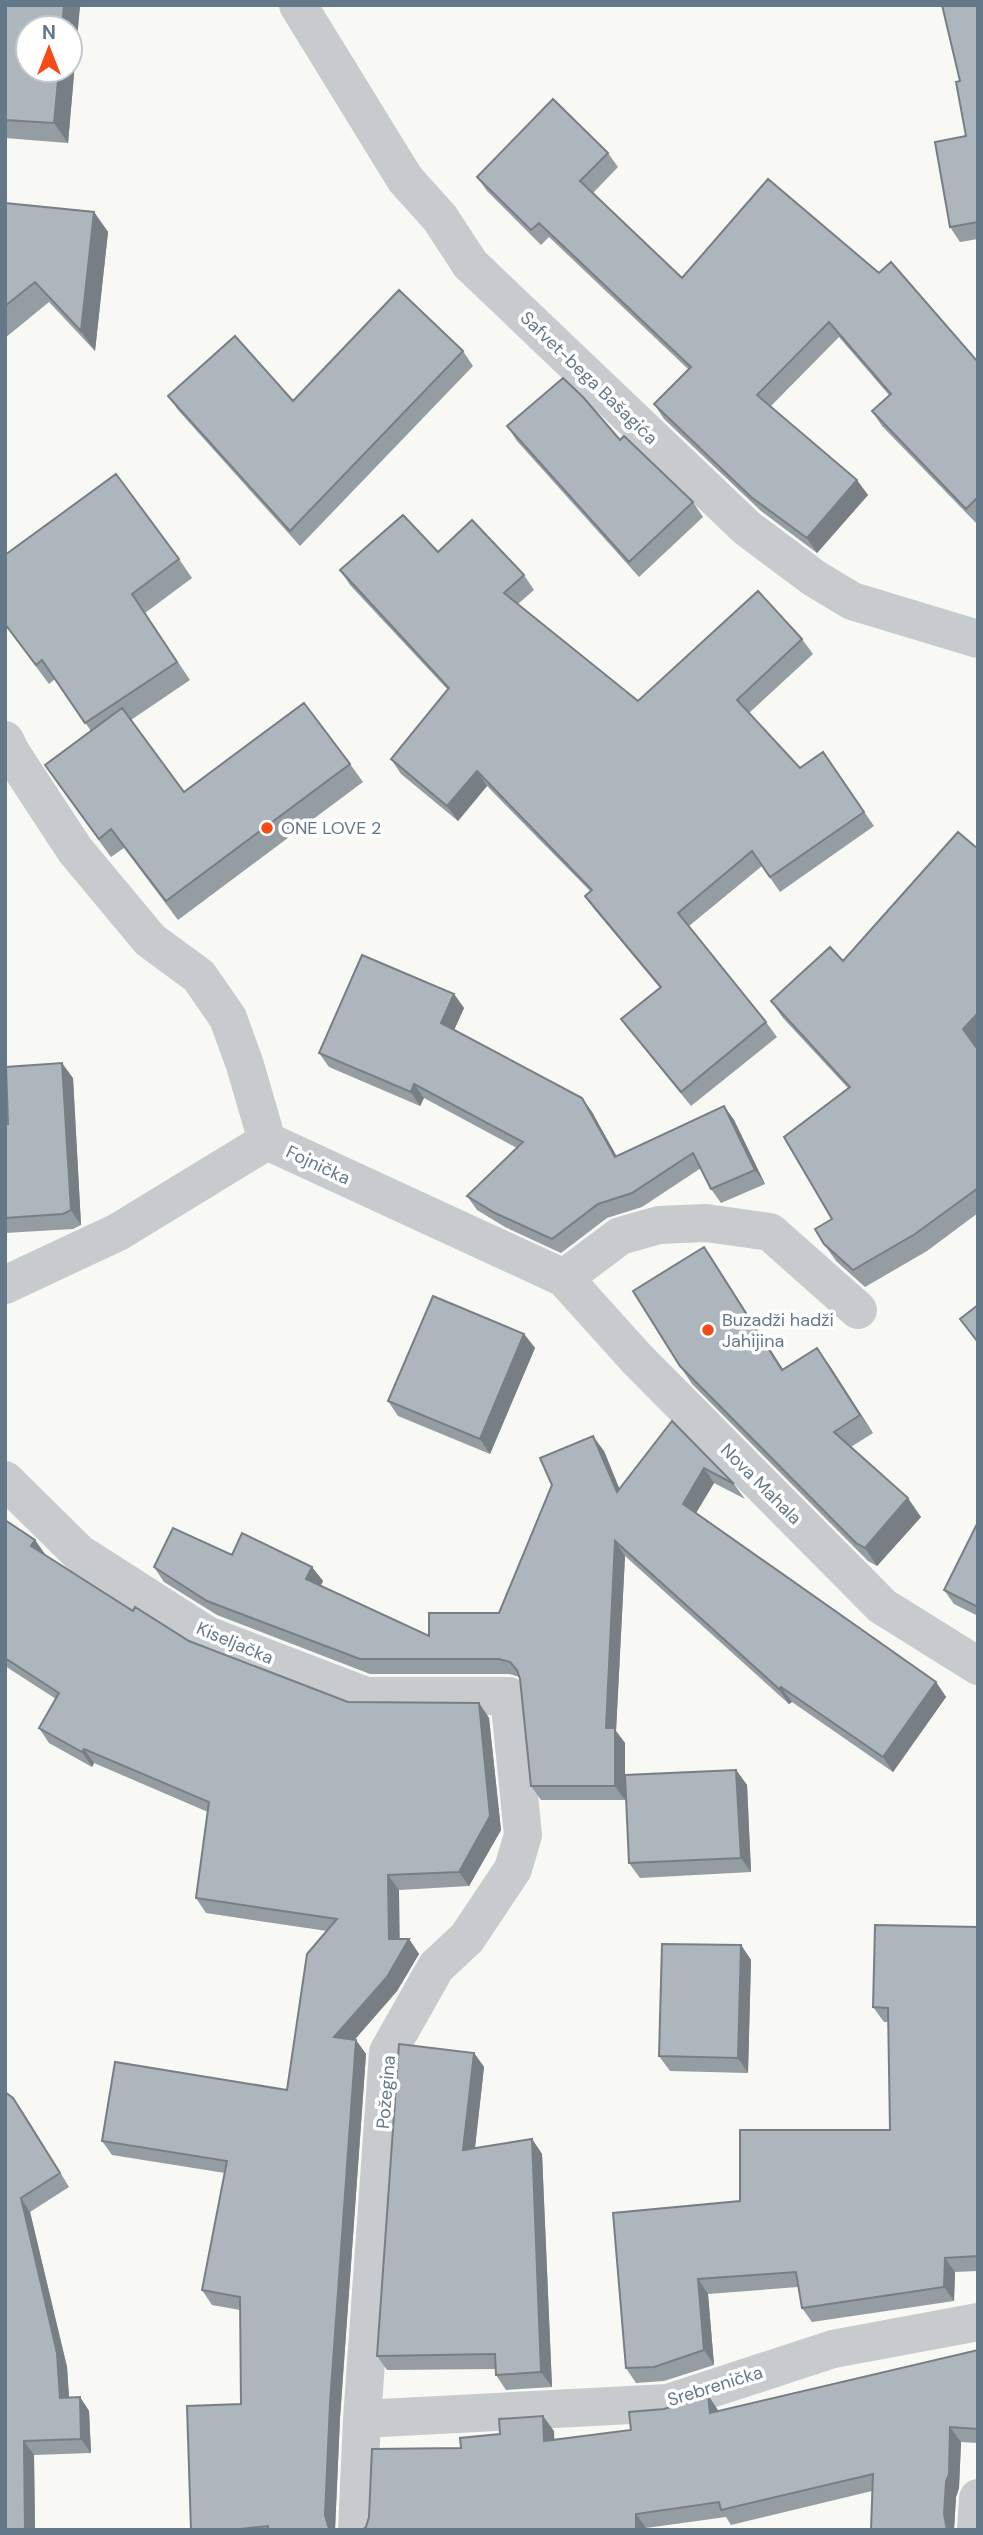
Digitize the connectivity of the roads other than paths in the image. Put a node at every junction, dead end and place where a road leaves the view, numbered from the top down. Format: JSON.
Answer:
{"nodes":[{"id":1,"x":298,"y":5,"type":"edge"},
{"id":2,"x":978,"y":639,"type":"edge"},
{"id":3,"x":5,"y":740,"type":"edge"},
{"id":4,"x":267,"y":1141,"type":"junction"},
{"id":5,"x":564,"y":1278,"type":"junction"},
{"id":6,"x":5,"y":1285,"type":"edge"},
{"id":7,"x":858,"y":1310,"type":"dead end"},
{"id":8,"x":5,"y":1480,"type":"edge"},
{"id":9,"x":978,"y":1665,"type":"edge"},
{"id":10,"x":509,"y":1696,"type":"joint"},
{"id":11,"x":978,"y":2322,"type":"edge"},
{"id":12,"x":362,"y":2419,"type":"junction"},
{"id":13,"x":978,"y":2498,"type":"edge"},
{"id":14,"x":358,"y":2530,"type":"edge"},
{"id":15,"x":976,"y":2530,"type":"edge"}],
"edges":[{"from":1,"to":2,"type":"street","name":"Safvet-bega Bašagića"},
{"from":3,"to":4,"type":"street"},
{"from":4,"to":5,"type":"street","name":"Fojnička"},
{"from":4,"to":6,"type":"street","name":"Fojnička"},
{"from":5,"to":7,"type":"street"},
{"from":5,"to":9,"type":"street","name":"Nova Mahala"},
{"from":8,"to":10,"type":"street","name":"Kiseljačka"},
{"from":10,"to":12,"type":"street","name":"Požegina"},
{"from":11,"to":12,"type":"street","name":"Srebrenička"},
{"from":12,"to":14,"type":"street","name":"Požegina"},
{"from":13,"to":15,"type":"street"}]}
